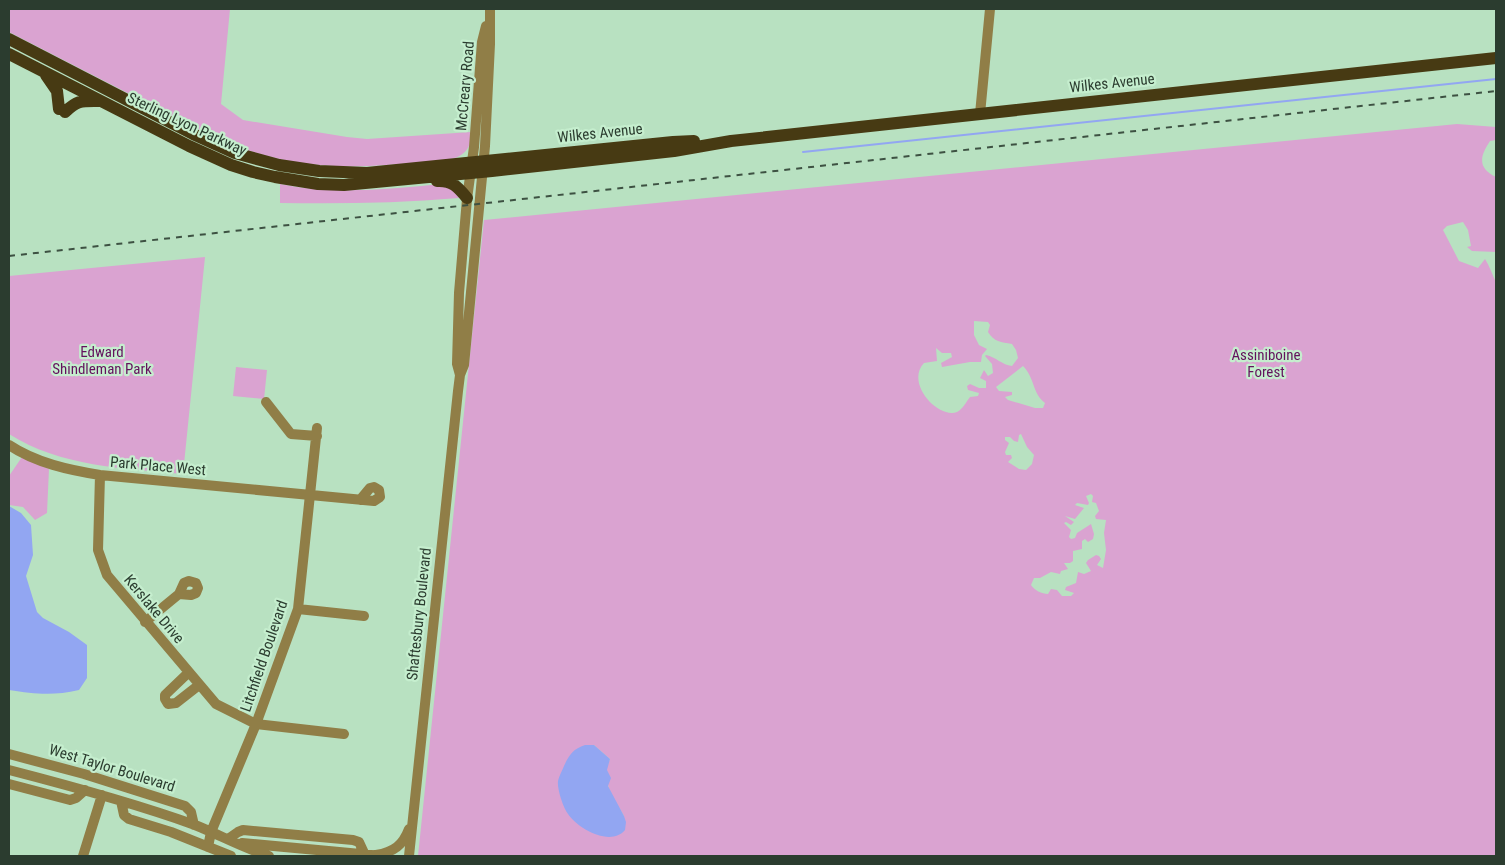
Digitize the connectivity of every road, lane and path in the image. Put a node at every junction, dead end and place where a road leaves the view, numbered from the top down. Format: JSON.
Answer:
{"nodes":[{"id":1,"x":990,"y":9,"type":"edge"},
{"id":2,"x":489,"y":11,"type":"edge"},
{"id":3,"x":9,"y":39,"type":"edge"},
{"id":4,"x":9,"y":54,"type":"edge"},
{"id":5,"x":1496,"y":58,"type":"edge"},
{"id":6,"x":43,"y":71,"type":"junction"},
{"id":7,"x":102,"y":101,"type":"junction"},
{"id":8,"x":980,"y":114,"type":"junction"},
{"id":9,"x":477,"y":167,"type":"junction"},
{"id":10,"x":400,"y":180,"type":"junction"},
{"id":11,"x":467,"y":198,"type":"junction"},
{"id":12,"x":460,"y":375,"type":"junction"},
{"id":13,"x":266,"y":402,"type":"dead end"},
{"id":14,"x":9,"y":445,"type":"edge"},
{"id":15,"x":100,"y":475,"type":"junction"},
{"id":16,"x":310,"y":495,"type":"junction"},
{"id":17,"x":360,"y":500,"type":"dead end"},
{"id":18,"x":179,"y":594,"type":"dead end"},
{"id":19,"x":298,"y":609,"type":"junction"},
{"id":20,"x":364,"y":616,"type":"dead end"},
{"id":21,"x":145,"y":622,"type":"junction"},
{"id":22,"x":188,"y":673,"type":"junction"},
{"id":23,"x":199,"y":685,"type":"junction"},
{"id":24,"x":256,"y":724,"type":"junction"},
{"id":25,"x":344,"y":734,"type":"dead end"},
{"id":26,"x":9,"y":754,"type":"edge"},
{"id":27,"x":9,"y":770,"type":"edge"},
{"id":28,"x":9,"y":784,"type":"edge"},
{"id":29,"x":84,"y":790,"type":"junction"},
{"id":30,"x":102,"y":795,"type":"junction"},
{"id":31,"x":121,"y":801,"type":"junction"},
{"id":32,"x":413,"y":819,"type":"junction"},
{"id":33,"x":194,"y":825,"type":"junction"},
{"id":34,"x":211,"y":832,"type":"junction"},
{"id":35,"x":232,"y":841,"type":"junction"},
{"id":36,"x":208,"y":846,"type":"junction"},
{"id":37,"x":374,"y":855,"type":"edge"},
{"id":38,"x":83,"y":856,"type":"edge"},
{"id":39,"x":231,"y":856,"type":"edge"},
{"id":40,"x":268,"y":856,"type":"edge"},
{"id":41,"x":409,"y":856,"type":"edge"}],
"edges":[{"from":1,"to":8,"type":"street"},
{"from":2,"to":9,"type":"street","name":"McCreary Road"},
{"from":3,"to":9,"type":"main road","name":"Sterling Lyon Parkway"},
{"from":4,"to":6,"type":"main road","name":"Sterling Lyon Parkway"},
{"from":5,"to":8,"type":"main road","name":"Wilkes Avenue"},
{"from":6,"to":7,"type":"main road","name":"Sterling Lyon Parkway"},
{"from":6,"to":7,"type":"main road"},
{"from":7,"to":10,"type":"main road","name":"Sterling Lyon Parkway"},
{"from":8,"to":9,"type":"main road","name":"Wilkes Avenue"},
{"from":9,"to":10,"type":"main road","name":"Sterling Lyon Parkway"},
{"from":9,"to":11,"type":"street","name":"Shaftesbury Boulevard"},
{"from":9,"to":12,"type":"street","name":"Shaftesbury Boulevard"},
{"from":10,"to":11,"type":"main road"},
{"from":11,"to":12,"type":"street","name":"Shaftesbury Boulevard"},
{"from":12,"to":32,"type":"street","name":"Shaftesbury Boulevard"},
{"from":13,"to":16,"type":"street","name":"Litchfield Boulevard"},
{"from":14,"to":15,"type":"street","name":"Park Place West"},
{"from":15,"to":16,"type":"street","name":"Park Place West"},
{"from":15,"to":21,"type":"street","name":"Kerslake Drive"},
{"from":16,"to":17,"type":"street","name":"Park Place West"},
{"from":16,"to":19,"type":"street","name":"Litchfield Boulevard"},
{"from":18,"to":21,"type":"street"},
{"from":19,"to":20,"type":"street"},
{"from":19,"to":24,"type":"street","name":"Litchfield Boulevard"},
{"from":21,"to":22,"type":"street","name":"Kerslake Drive"},
{"from":22,"to":23,"type":"street","name":"Kerslake Drive"},
{"from":22,"to":23,"type":"street"},
{"from":23,"to":24,"type":"street","name":"Kerslake Drive"},
{"from":24,"to":25,"type":"street"},
{"from":24,"to":34,"type":"street","name":"Litchfield Boulevard"},
{"from":26,"to":33,"type":"street","name":"West Taylor Boulevard"},
{"from":27,"to":29,"type":"street","name":"West Taylor Boulevard"},
{"from":28,"to":29,"type":"street","name":"West Taylor Boulevard"},
{"from":29,"to":30,"type":"street","name":"West Taylor Boulevard"},
{"from":30,"to":31,"type":"street","name":"West Taylor Boulevard"},
{"from":30,"to":38,"type":"street"},
{"from":31,"to":33,"type":"street","name":"West Taylor Boulevard"},
{"from":31,"to":36,"type":"street","name":"West Taylor Boulevard"},
{"from":32,"to":37,"type":"street"},
{"from":32,"to":41,"type":"street","name":"Shaftesbury Boulevard"},
{"from":33,"to":34,"type":"street","name":"West Taylor Boulevard"},
{"from":34,"to":35,"type":"street","name":"West Taylor Boulevard"},
{"from":34,"to":36,"type":"street","name":"Litchfield Boulevard"},
{"from":35,"to":37,"type":"street"},
{"from":35,"to":40,"type":"street","name":"West Taylor Boulevard"},
{"from":36,"to":39,"type":"street","name":"West Taylor Boulevard"}]}
